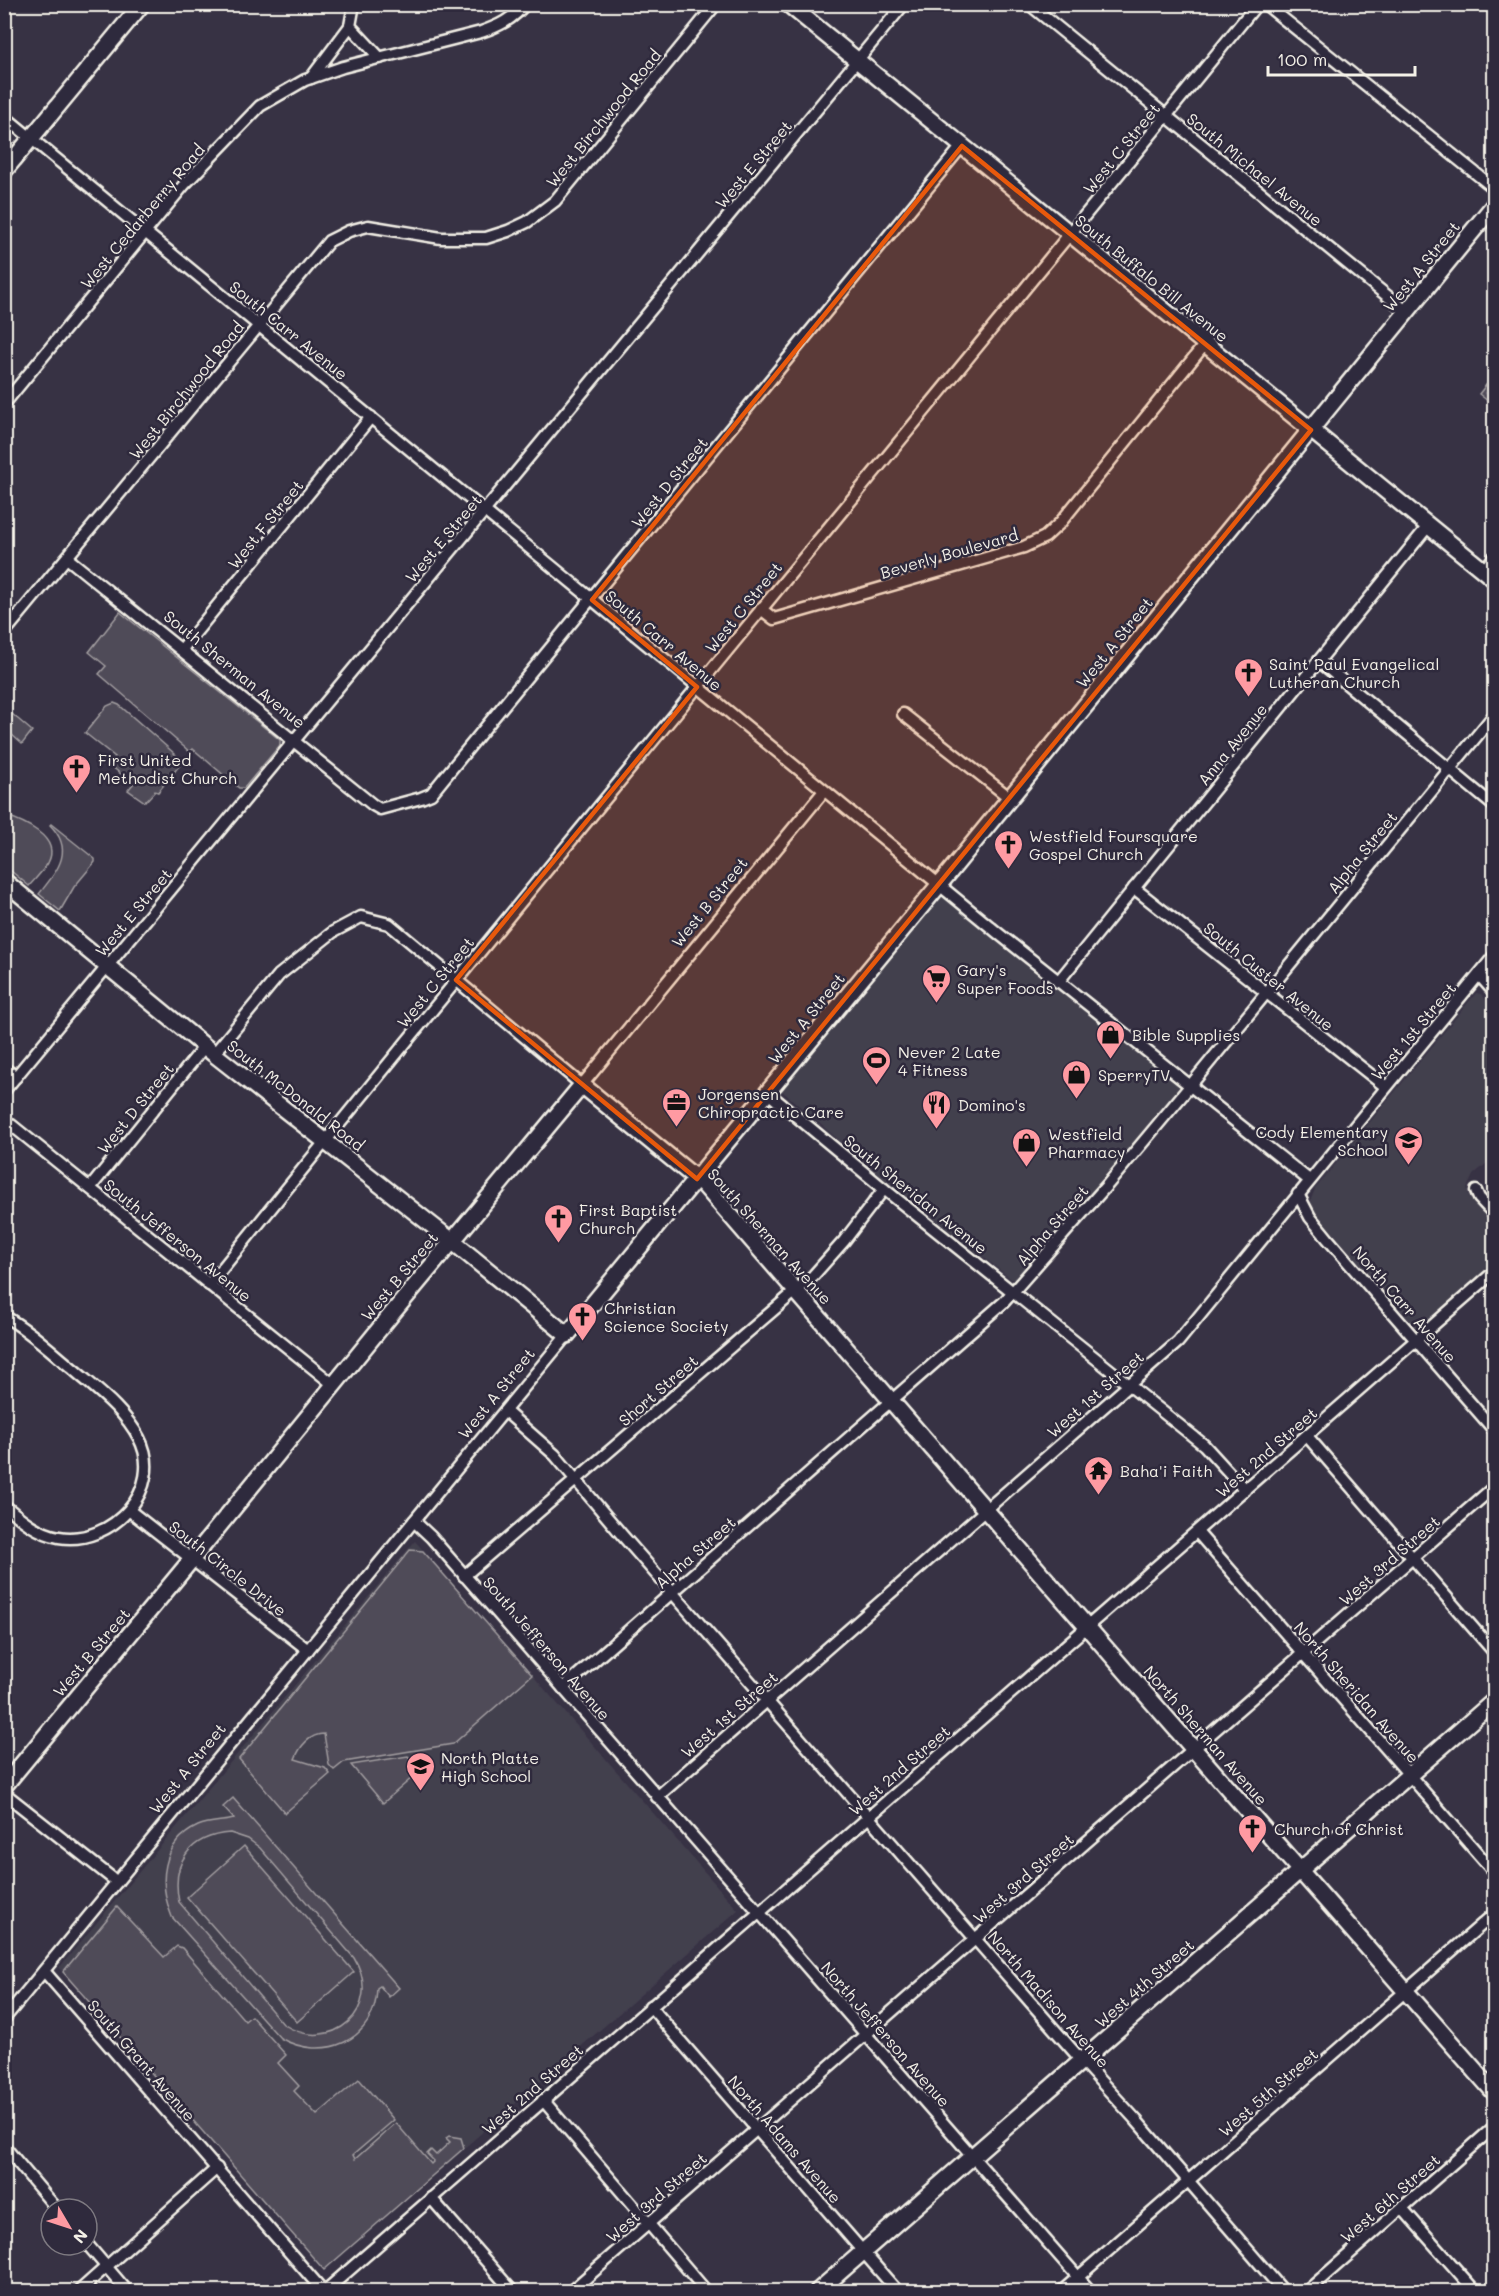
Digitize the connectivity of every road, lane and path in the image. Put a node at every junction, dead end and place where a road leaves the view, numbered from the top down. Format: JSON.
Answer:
{"nodes":[{"id":1,"x":142,"y":4,"type":"edge"},
{"id":2,"x":354,"y":4,"type":"edge"},
{"id":3,"x":525,"y":4,"type":"edge"},
{"id":4,"x":716,"y":4,"type":"edge"},
{"id":5,"x":788,"y":4,"type":"edge"},
{"id":6,"x":904,"y":4,"type":"edge"},
{"id":7,"x":1029,"y":4,"type":"edge"},
{"id":8,"x":1257,"y":4,"type":"edge"},
{"id":9,"x":1265,"y":4,"type":"edge"},
{"id":10,"x":350,"y":26,"type":"junction"},
{"id":11,"x":380,"y":58,"type":"junction"},
{"id":12,"x":858,"y":62,"type":"junction"},
{"id":13,"x":311,"y":78,"type":"junction"},
{"id":14,"x":4,"y":116,"type":"edge"},
{"id":15,"x":1166,"y":117,"type":"junction"},
{"id":16,"x":31,"y":139,"type":"junction"},
{"id":17,"x":962,"y":146,"type":"junction"},
{"id":18,"x":4,"y":171,"type":"edge"},
{"id":19,"x":1494,"y":188,"type":"edge"},
{"id":20,"x":1494,"y":205,"type":"edge"},
{"id":21,"x":146,"y":232,"type":"junction"},
{"id":22,"x":1071,"y":235,"type":"junction"},
{"id":23,"x":1407,"y":312,"type":"junction"},
{"id":24,"x":259,"y":324,"type":"junction"},
{"id":25,"x":1205,"y":344,"type":"junction"},
{"id":26,"x":4,"y":404,"type":"edge"},
{"id":27,"x":371,"y":417,"type":"junction"},
{"id":28,"x":1311,"y":430,"type":"junction"},
{"id":29,"x":484,"y":511,"type":"junction"},
{"id":30,"x":1428,"y":525,"type":"junction"},
{"id":31,"x":1494,"y":557,"type":"edge"},
{"id":32,"x":67,"y":558,"type":"junction"},
{"id":33,"x":1489,"y":574,"type":"edge"},
{"id":34,"x":591,"y":600,"type":"junction"},
{"id":35,"x":761,"y":609,"type":"junction"},
{"id":36,"x":4,"y":633,"type":"edge"},
{"id":37,"x":182,"y":649,"type":"junction"},
{"id":38,"x":1319,"y":661,"type":"junction"},
{"id":39,"x":697,"y":687,"type":"junction"},
{"id":40,"x":903,"y":714,"type":"dead end"},
{"id":41,"x":1494,"y":715,"type":"edge"},
{"id":42,"x":294,"y":741,"type":"junction"},
{"id":43,"x":1450,"y":770,"type":"junction"},
{"id":44,"x":824,"y":791,"type":"junction"},
{"id":45,"x":1010,"y":798,"type":"junction"},
{"id":46,"x":1494,"y":806,"type":"edge"},
{"id":47,"x":380,"y":809,"type":"joint"},
{"id":48,"x":4,"y":881,"type":"edge"},
{"id":49,"x":939,"y":885,"type":"junction"},
{"id":50,"x":1134,"y":888,"type":"junction"},
{"id":51,"x":353,"y":921,"type":"joint"},
{"id":52,"x":1494,"y":956,"type":"edge"},
{"id":53,"x":107,"y":967,"type":"junction"},
{"id":54,"x":1479,"y":975,"type":"junction"},
{"id":55,"x":456,"y":980,"type":"junction"},
{"id":56,"x":1058,"y":981,"type":"junction"},
{"id":57,"x":1267,"y":992,"type":"junction"},
{"id":58,"x":1494,"y":992,"type":"edge"},
{"id":59,"x":209,"y":1050,"type":"junction"},
{"id":60,"x":4,"y":1068,"type":"edge"},
{"id":61,"x":15,"y":1077,"type":"junction"},
{"id":62,"x":582,"y":1085,"type":"junction"},
{"id":63,"x":1190,"y":1086,"type":"junction"},
{"id":64,"x":1386,"y":1087,"type":"junction"},
{"id":65,"x":4,"y":1091,"type":"edge"},
{"id":66,"x":768,"y":1092,"type":"junction"},
{"id":67,"x":4,"y":1119,"type":"edge"},
{"id":68,"x":325,"y":1141,"type":"junction"},
{"id":69,"x":697,"y":1179,"type":"junction"},
{"id":70,"x":1309,"y":1180,"type":"junction"},
{"id":71,"x":90,"y":1188,"type":"junction"},
{"id":72,"x":884,"y":1189,"type":"junction"},
{"id":73,"x":1476,"y":1191,"type":"dead end"},
{"id":74,"x":1298,"y":1194,"type":"junction"},
{"id":75,"x":1494,"y":1214,"type":"edge"},
{"id":76,"x":452,"y":1240,"type":"junction"},
{"id":77,"x":1494,"y":1272,"type":"edge"},
{"id":78,"x":209,"y":1285,"type":"junction"},
{"id":79,"x":795,"y":1290,"type":"junction"},
{"id":80,"x":1013,"y":1292,"type":"junction"},
{"id":81,"x":4,"y":1316,"type":"edge"},
{"id":82,"x":567,"y":1335,"type":"junction"},
{"id":83,"x":1417,"y":1341,"type":"junction"},
{"id":84,"x":334,"y":1385,"type":"junction"},
{"id":85,"x":1130,"y":1385,"type":"junction"},
{"id":86,"x":891,"y":1401,"type":"junction"},
{"id":87,"x":505,"y":1411,"type":"junction"},
{"id":88,"x":1494,"y":1430,"type":"edge"},
{"id":89,"x":1307,"y":1436,"type":"junction"},
{"id":90,"x":575,"y":1480,"type":"junction"},
{"id":91,"x":1494,"y":1487,"type":"edge"},
{"id":92,"x":1245,"y":1490,"type":"junction"},
{"id":93,"x":4,"y":1505,"type":"edge"},
{"id":94,"x":986,"y":1509,"type":"junction"},
{"id":95,"x":130,"y":1511,"type":"junction"},
{"id":96,"x":414,"y":1521,"type":"junction"},
{"id":97,"x":1197,"y":1532,"type":"junction"},
{"id":98,"x":192,"y":1559,"type":"junction"},
{"id":99,"x":1413,"y":1559,"type":"junction"},
{"id":100,"x":464,"y":1576,"type":"junction"},
{"id":101,"x":672,"y":1592,"type":"junction"},
{"id":102,"x":1087,"y":1627,"type":"junction"},
{"id":103,"x":308,"y":1650,"type":"junction"},
{"id":104,"x":1494,"y":1652,"type":"edge"},
{"id":105,"x":1305,"y":1654,"type":"junction"},
{"id":106,"x":562,"y":1688,"type":"junction"},
{"id":107,"x":768,"y":1700,"type":"junction"},
{"id":108,"x":1494,"y":1701,"type":"edge"},
{"id":109,"x":1194,"y":1749,"type":"junction"},
{"id":110,"x":1410,"y":1774,"type":"junction"},
{"id":111,"x":4,"y":1786,"type":"edge"},
{"id":112,"x":4,"y":1793,"type":"edge"},
{"id":113,"x":657,"y":1797,"type":"junction"},
{"id":114,"x":869,"y":1815,"type":"junction"},
{"id":115,"x":1301,"y":1870,"type":"junction"},
{"id":116,"x":1494,"y":1872,"type":"edge"},
{"id":117,"x":117,"y":1882,"type":"junction"},
{"id":118,"x":758,"y":1911,"type":"junction"},
{"id":119,"x":1494,"y":1914,"type":"edge"},
{"id":120,"x":976,"y":1939,"type":"junction"},
{"id":121,"x":44,"y":1971,"type":"junction"},
{"id":122,"x":1406,"y":1991,"type":"junction"},
{"id":123,"x":650,"y":2006,"type":"junction"},
{"id":124,"x":4,"y":2019,"type":"edge"},
{"id":125,"x":866,"y":2034,"type":"junction"},
{"id":126,"x":1082,"y":2061,"type":"junction"},
{"id":127,"x":1494,"y":2092,"type":"edge"},
{"id":128,"x":543,"y":2100,"type":"junction"},
{"id":129,"x":1494,"y":2127,"type":"edge"},
{"id":130,"x":757,"y":2129,"type":"junction"},
{"id":131,"x":4,"y":2146,"type":"edge"},
{"id":132,"x":972,"y":2156,"type":"junction"},
{"id":133,"x":217,"y":2168,"type":"junction"},
{"id":134,"x":1189,"y":2180,"type":"junction"},
{"id":135,"x":47,"y":2197,"type":"edge"},
{"id":136,"x":431,"y":2198,"type":"junction"},
{"id":137,"x":1402,"y":2208,"type":"junction"},
{"id":138,"x":648,"y":2223,"type":"junction"},
{"id":139,"x":863,"y":2252,"type":"junction"},
{"id":140,"x":98,"y":2257,"type":"edge"},
{"id":141,"x":106,"y":2267,"type":"junction"},
{"id":142,"x":1078,"y":2277,"type":"junction"},
{"id":143,"x":324,"y":2291,"type":"edge"},
{"id":144,"x":78,"y":2292,"type":"edge"},
{"id":145,"x":128,"y":2292,"type":"edge"},
{"id":146,"x":513,"y":2292,"type":"edge"},
{"id":147,"x":570,"y":2292,"type":"edge"},
{"id":148,"x":707,"y":2292,"type":"edge"},
{"id":149,"x":816,"y":2292,"type":"edge"},
{"id":150,"x":898,"y":2292,"type":"edge"},
{"id":151,"x":1061,"y":2292,"type":"edge"},
{"id":152,"x":1091,"y":2292,"type":"edge"},
{"id":153,"x":1284,"y":2292,"type":"edge"},
{"id":154,"x":1306,"y":2292,"type":"edge"},
{"id":155,"x":1476,"y":2292,"type":"edge"}],
"edges":[{"from":1,"to":16,"type":"street"},
{"from":2,"to":10,"type":"street"},
{"from":3,"to":11,"type":"street","name":"West Cedarberry Road"},
{"from":4,"to":24,"type":"street","name":"West Birchwood Road"},
{"from":5,"to":12,"type":"street","name":"South Buffalo Bill Avenue"},
{"from":6,"to":12,"type":"street","name":"West E Street"},
{"from":7,"to":15,"type":"street","name":"South Michael Avenue"},
{"from":8,"to":15,"type":"street","name":"West C Street"},
{"from":9,"to":19,"type":"street"},
{"from":10,"to":11,"type":"street"},
{"from":10,"to":13,"type":"street"},
{"from":11,"to":13,"type":"street","name":"West Cedarberry Road"},
{"from":12,"to":17,"type":"street","name":"South Buffalo Bill Avenue"},
{"from":12,"to":29,"type":"street","name":"West E Street"},
{"from":13,"to":21,"type":"street","name":"West Cedarberry Road"},
{"from":14,"to":16,"type":"street","name":"South Carr Avenue"},
{"from":15,"to":22,"type":"street","name":"West C Street"},
{"from":15,"to":23,"type":"street","name":"South Michael Avenue"},
{"from":16,"to":18,"type":"street"},
{"from":16,"to":21,"type":"street","name":"South Carr Avenue"},
{"from":17,"to":22,"type":"street","name":"South Buffalo Bill Avenue"},
{"from":17,"to":34,"type":"street","name":"West D Street"},
{"from":20,"to":23,"type":"street","name":"West A Street"},
{"from":21,"to":24,"type":"street","name":"South Carr Avenue"},
{"from":21,"to":26,"type":"street","name":"West Cedarberry Road"},
{"from":22,"to":25,"type":"street","name":"South Buffalo Bill Avenue"},
{"from":22,"to":35,"type":"street","name":"West C Street"},
{"from":23,"to":28,"type":"street","name":"West A Street"},
{"from":24,"to":27,"type":"street","name":"South Carr Avenue"},
{"from":24,"to":32,"type":"street","name":"West Birchwood Road"},
{"from":25,"to":28,"type":"street","name":"South Buffalo Bill Avenue"},
{"from":25,"to":35,"type":"street","name":"Beverly Boulevard"},
{"from":27,"to":29,"type":"street","name":"South Carr Avenue"},
{"from":27,"to":37,"type":"street","name":"West F Street"},
{"from":28,"to":30,"type":"street","name":"South Buffalo Bill Avenue"},
{"from":28,"to":45,"type":"street","name":"West A Street"},
{"from":29,"to":34,"type":"street","name":"South Carr Avenue"},
{"from":29,"to":42,"type":"street","name":"West E Street"},
{"from":30,"to":33,"type":"street","name":"South Buffalo Bill Avenue"},
{"from":30,"to":38,"type":"street","name":"Anna Avenue"},
{"from":31,"to":33,"type":"street"},
{"from":32,"to":36,"type":"street","name":"West Birchwood Road"},
{"from":32,"to":37,"type":"street","name":"South Sherman Avenue"},
{"from":34,"to":39,"type":"street","name":"South Carr Avenue"},
{"from":34,"to":47,"type":"street","name":"West D Street"},
{"from":35,"to":39,"type":"street","name":"West C Street"},
{"from":37,"to":42,"type":"street","name":"South Sherman Avenue"},
{"from":38,"to":43,"type":"street"},
{"from":38,"to":50,"type":"street","name":"Anna Avenue"},
{"from":39,"to":44,"type":"street","name":"South Carr Avenue"},
{"from":39,"to":55,"type":"street","name":"West C Street"},
{"from":40,"to":45,"type":"street"},
{"from":41,"to":43,"type":"street","name":"Alpha Street"},
{"from":42,"to":47,"type":"street","name":"South Sherman Avenue"},
{"from":42,"to":53,"type":"street","name":"West E Street"},
{"from":43,"to":46,"type":"street"},
{"from":43,"to":57,"type":"street","name":"Alpha Street"},
{"from":44,"to":49,"type":"street","name":"South Carr Avenue"},
{"from":44,"to":62,"type":"street","name":"West B Street"},
{"from":45,"to":49,"type":"street","name":"West A Street"},
{"from":48,"to":53,"type":"street","name":"South McDonald Road"},
{"from":49,"to":56,"type":"street","name":"South Carr Avenue"},
{"from":49,"to":66,"type":"street","name":"West A Street"},
{"from":50,"to":56,"type":"street","name":"Anna Avenue"},
{"from":50,"to":57,"type":"street","name":"South Custer Avenue"},
{"from":51,"to":55,"type":"street","name":"South Sherman Avenue"},
{"from":51,"to":59,"type":"street","name":"West D Street"},
{"from":52,"to":54,"type":"street","name":"West 1st Street"},
{"from":53,"to":59,"type":"street","name":"South McDonald Road"},
{"from":53,"to":61,"type":"street","name":"West E Street"},
{"from":54,"to":58,"type":"street"},
{"from":54,"to":64,"type":"street","name":"West 1st Street"},
{"from":55,"to":62,"type":"street","name":"South Sherman Avenue"},
{"from":55,"to":68,"type":"street","name":"West C Street"},
{"from":56,"to":63,"type":"street","name":"South Carr Avenue"},
{"from":57,"to":63,"type":"street","name":"Alpha Street"},
{"from":57,"to":64,"type":"street","name":"South Custer Avenue"},
{"from":59,"to":68,"type":"street","name":"South McDonald Road"},
{"from":59,"to":71,"type":"street","name":"West D Street"},
{"from":60,"to":61,"type":"street"},
{"from":61,"to":65,"type":"street","name":"West E Street"},
{"from":62,"to":69,"type":"street","name":"South Sherman Avenue"},
{"from":62,"to":76,"type":"street","name":"West B Street"},
{"from":63,"to":70,"type":"street","name":"South Carr Avenue"},
{"from":63,"to":80,"type":"street","name":"Alpha Street"},
{"from":64,"to":70,"type":"street","name":"West 1st Street"},
{"from":66,"to":69,"type":"street","name":"West A Street"},
{"from":66,"to":72,"type":"street","name":"South Sheridan Avenue"},
{"from":67,"to":71,"type":"street","name":"South Jefferson Avenue"},
{"from":68,"to":76,"type":"street","name":"South McDonald Road"},
{"from":68,"to":78,"type":"street","name":"West C Street"},
{"from":69,"to":79,"type":"street","name":"South Sherman Avenue"},
{"from":69,"to":82,"type":"street","name":"West A Street"},
{"from":70,"to":74,"type":"street","name":"West 1st Street"},
{"from":71,"to":78,"type":"street","name":"South Jefferson Avenue"},
{"from":72,"to":79,"type":"street","name":"Short Street"},
{"from":72,"to":80,"type":"street","name":"South Sheridan Avenue"},
{"from":73,"to":75,"type":"street"},
{"from":74,"to":83,"type":"street","name":"North Carr Avenue"},
{"from":74,"to":85,"type":"street","name":"West 1st Street"},
{"from":76,"to":82,"type":"street","name":"South McDonald Road"},
{"from":76,"to":84,"type":"street","name":"West B Street"},
{"from":77,"to":83,"type":"street","name":"West 2nd Street"},
{"from":78,"to":84,"type":"street","name":"South Jefferson Avenue"},
{"from":79,"to":86,"type":"street","name":"South Sherman Avenue"},
{"from":79,"to":90,"type":"street","name":"Short Street"},
{"from":80,"to":85,"type":"street","name":"South Sheridan Avenue"},
{"from":80,"to":86,"type":"street","name":"Alpha Street"},
{"from":81,"to":95,"type":"street"},
{"from":82,"to":87,"type":"street","name":"West A Street"},
{"from":83,"to":88,"type":"street","name":"North Carr Avenue"},
{"from":83,"to":89,"type":"street","name":"West 2nd Street"},
{"from":84,"to":98,"type":"street","name":"West B Street"},
{"from":85,"to":92,"type":"street"},
{"from":85,"to":94,"type":"street","name":"West 1st Street"},
{"from":86,"to":94,"type":"street","name":"South Sherman Avenue"},
{"from":86,"to":101,"type":"street","name":"Alpha Street"},
{"from":87,"to":90,"type":"street","name":"North Madison Avenue"},
{"from":87,"to":96,"type":"street","name":"West A Street"},
{"from":89,"to":92,"type":"street","name":"West 2nd Street"},
{"from":89,"to":99,"type":"street"},
{"from":90,"to":100,"type":"street","name":"Short Street"},
{"from":90,"to":101,"type":"street","name":"North Madison Avenue"},
{"from":91,"to":99,"type":"street","name":"West 3rd Street"},
{"from":92,"to":97,"type":"street","name":"West 2nd Street"},
{"from":93,"to":95,"type":"street"},
{"from":94,"to":102,"type":"street","name":"North Sherman Avenue"},
{"from":94,"to":107,"type":"street","name":"West 1st Street"},
{"from":95,"to":98,"type":"street","name":"South Circle Drive"},
{"from":96,"to":100,"type":"street","name":"South Jefferson Avenue"},
{"from":96,"to":103,"type":"street","name":"West A Street"},
{"from":97,"to":102,"type":"street","name":"West 2nd Street"},
{"from":97,"to":105,"type":"street","name":"North Sheridan Avenue"},
{"from":98,"to":103,"type":"street","name":"South Circle Drive"},
{"from":98,"to":111,"type":"street","name":"West B Street"},
{"from":99,"to":104,"type":"street"},
{"from":99,"to":105,"type":"street","name":"West 3rd Street"},
{"from":100,"to":106,"type":"street","name":"South Jefferson Avenue"},
{"from":101,"to":106,"type":"street","name":"Alpha Street"},
{"from":101,"to":107,"type":"street","name":"North Madison Avenue"},
{"from":102,"to":109,"type":"street","name":"North Sherman Avenue"},
{"from":102,"to":114,"type":"street","name":"West 2nd Street"},
{"from":103,"to":117,"type":"street","name":"West A Street"},
{"from":105,"to":109,"type":"street","name":"West 3rd Street"},
{"from":105,"to":110,"type":"street","name":"North Sheridan Avenue"},
{"from":106,"to":113,"type":"street","name":"South Jefferson Avenue"},
{"from":107,"to":113,"type":"street","name":"West 1st Street"},
{"from":107,"to":114,"type":"street","name":"North Madison Avenue"},
{"from":108,"to":110,"type":"street","name":"West 4th Street"},
{"from":109,"to":115,"type":"street","name":"North Sherman Avenue"},
{"from":109,"to":120,"type":"street","name":"West 3rd Street"},
{"from":110,"to":115,"type":"street","name":"West 4th Street"},
{"from":110,"to":116,"type":"street","name":"North Sheridan Avenue"},
{"from":112,"to":117,"type":"street"},
{"from":113,"to":118,"type":"street","name":"North Jefferson Avenue"},
{"from":114,"to":118,"type":"street","name":"West 2nd Street"},
{"from":114,"to":120,"type":"street","name":"North Madison Avenue"},
{"from":115,"to":122,"type":"street","name":"North Sherman Avenue"},
{"from":115,"to":126,"type":"street","name":"West 4th Street"},
{"from":117,"to":121,"type":"street","name":"West A Street"},
{"from":118,"to":123,"type":"street","name":"West 2nd Street"},
{"from":118,"to":125,"type":"street","name":"North Jefferson Avenue"},
{"from":119,"to":122,"type":"street","name":"West 5th Street"},
{"from":120,"to":125,"type":"street","name":"West 3rd Street"},
{"from":120,"to":126,"type":"street","name":"North Madison Avenue"},
{"from":121,"to":124,"type":"street","name":"West A Street"},
{"from":121,"to":133,"type":"street","name":"South Grant Avenue"},
{"from":122,"to":127,"type":"street","name":"North Sherman Avenue"},
{"from":122,"to":134,"type":"street","name":"West 5th Street"},
{"from":123,"to":128,"type":"street","name":"West 2nd Street"},
{"from":123,"to":130,"type":"street","name":"North Adams Avenue"},
{"from":125,"to":130,"type":"street","name":"West 3rd Street"},
{"from":125,"to":132,"type":"street","name":"North Jefferson Avenue"},
{"from":126,"to":132,"type":"street","name":"West 4th Street"},
{"from":126,"to":134,"type":"street","name":"North Madison Avenue"},
{"from":128,"to":136,"type":"street","name":"West 2nd Street"},
{"from":128,"to":138,"type":"street"},
{"from":129,"to":137,"type":"street","name":"West 6th Street"},
{"from":130,"to":138,"type":"street","name":"West 3rd Street"},
{"from":130,"to":139,"type":"street","name":"North Adams Avenue"},
{"from":131,"to":135,"type":"street"},
{"from":132,"to":139,"type":"street","name":"West 4th Street"},
{"from":132,"to":142,"type":"street","name":"North Jefferson Avenue"},
{"from":133,"to":141,"type":"street"},
{"from":133,"to":143,"type":"street","name":"South Grant Avenue"},
{"from":134,"to":142,"type":"street","name":"West 5th Street"},
{"from":134,"to":153,"type":"street","name":"North Madison Avenue"},
{"from":136,"to":143,"type":"street","name":"West 2nd Street"},
{"from":136,"to":146,"type":"street"},
{"from":137,"to":154,"type":"street","name":"West 6th Street"},
{"from":137,"to":155,"type":"street"},
{"from":138,"to":147,"type":"street","name":"West 3rd Street"},
{"from":138,"to":148,"type":"street"},
{"from":139,"to":149,"type":"street","name":"West 4th Street"},
{"from":139,"to":150,"type":"street","name":"North Adams Avenue"},
{"from":140,"to":141,"type":"street"},
{"from":141,"to":144,"type":"street"},
{"from":141,"to":145,"type":"street"},
{"from":142,"to":151,"type":"street","name":"West 5th Street"},
{"from":142,"to":152,"type":"street","name":"North Jefferson Avenue"}]}
